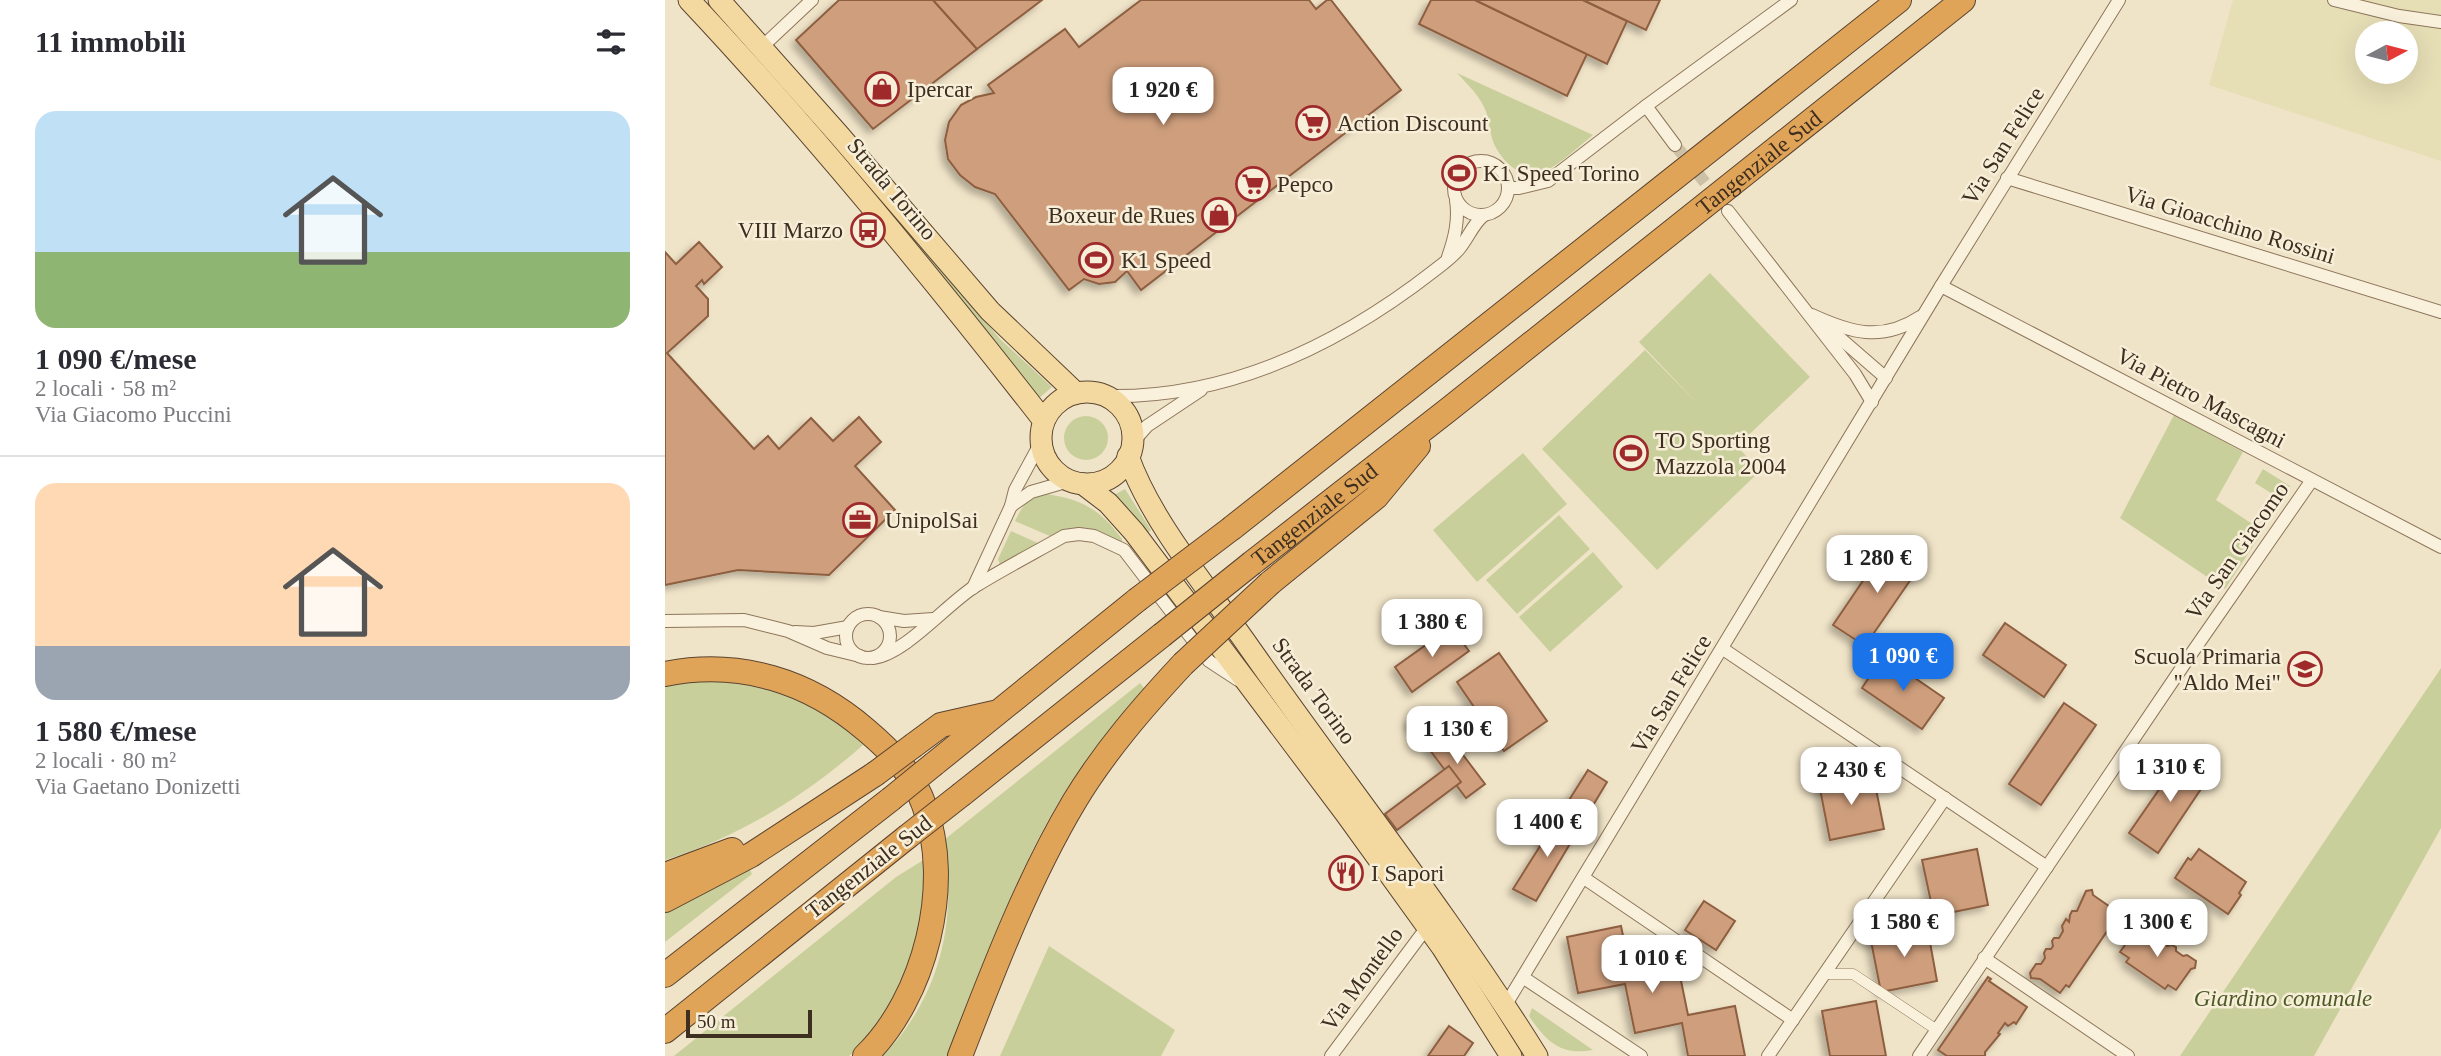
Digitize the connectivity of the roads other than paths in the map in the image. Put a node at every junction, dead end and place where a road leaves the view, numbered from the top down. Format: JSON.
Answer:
{"nodes":[{"id":1,"x":689,"y":0,"type":"edge"},
{"id":2,"x":719,"y":0,"type":"edge"},
{"id":3,"x":812,"y":0,"type":"edge"},
{"id":4,"x":1791,"y":0,"type":"edge"},
{"id":5,"x":1899,"y":0,"type":"edge"},
{"id":6,"x":1963,"y":0,"type":"edge"},
{"id":7,"x":2119,"y":0,"type":"edge"},
{"id":8,"x":2334,"y":0,"type":"edge"},
{"id":9,"x":2441,"y":22,"type":"edge"},
{"id":10,"x":762,"y":47,"type":"junction"},
{"id":11,"x":1646,"y":106,"type":"junction"},
{"id":12,"x":1675,"y":145,"type":"tunnel mouth"},
{"id":13,"x":2007,"y":178,"type":"junction"},
{"id":14,"x":1508,"y":188,"type":"junction"},
{"id":15,"x":1456,"y":196,"type":"junction"},
{"id":16,"x":1728,"y":211,"type":"tunnel mouth"},
{"id":17,"x":1483,"y":215,"type":"junction"},
{"id":18,"x":1447,"y":259,"type":"junction"},
{"id":19,"x":1941,"y":286,"type":"junction"},
{"id":20,"x":2441,"y":312,"type":"edge"},
{"id":21,"x":1809,"y":313,"type":"junction"},
{"id":22,"x":1924,"y":315,"type":"junction"},
{"id":23,"x":1886,"y":378,"type":"junction"},
{"id":24,"x":1206,"y":387,"type":"junction"},
{"id":25,"x":1076,"y":393,"type":"junction"},
{"id":26,"x":1105,"y":396,"type":"junction"},
{"id":27,"x":1872,"y":402,"type":"junction"},
{"id":28,"x":1448,"y":410,"type":"junction"},
{"id":29,"x":1044,"y":421,"type":"junction"},
{"id":30,"x":1041,"y":442,"type":"junction"},
{"id":31,"x":1130,"y":450,"type":"junction"},
{"id":32,"x":2312,"y":480,"type":"junction"},
{"id":33,"x":1076,"y":482,"type":"junction"},
{"id":34,"x":1011,"y":506,"type":"junction"},
{"id":35,"x":2441,"y":547,"type":"edge"},
{"id":36,"x":973,"y":588,"type":"junction"},
{"id":37,"x":879,"y":617,"type":"junction"},
{"id":38,"x":933,"y":619,"type":"junction"},
{"id":39,"x":665,"y":621,"type":"edge"},
{"id":40,"x":848,"y":627,"type":"junction"},
{"id":41,"x":788,"y":631,"type":"junction"},
{"id":42,"x":1723,"y":649,"type":"junction"},
{"id":43,"x":866,"y":657,"type":"junction"},
{"id":44,"x":665,"y":674,"type":"edge"},
{"id":45,"x":1250,"y":687,"type":"junction"},
{"id":46,"x":1002,"y":711,"type":"junction"},
{"id":47,"x":842,"y":796,"type":"junction"},
{"id":48,"x":1945,"y":798,"type":"junction"},
{"id":49,"x":2046,"y":867,"type":"junction"},
{"id":50,"x":665,"y":875,"type":"edge"},
{"id":51,"x":1584,"y":878,"type":"junction"},
{"id":52,"x":665,"y":900,"type":"edge"},
{"id":53,"x":1427,"y":927,"type":"junction"},
{"id":54,"x":1984,"y":958,"type":"junction"},
{"id":55,"x":1825,"y":974,"type":"junction"},
{"id":56,"x":665,"y":975,"type":"edge"},
{"id":57,"x":1524,"y":978,"type":"junction"},
{"id":58,"x":1506,"y":1006,"type":"junction"},
{"id":59,"x":1793,"y":1020,"type":"junction"},
{"id":60,"x":1937,"y":1030,"type":"junction"},
{"id":61,"x":665,"y":1031,"type":"edge"},
{"id":62,"x":865,"y":1056,"type":"edge"},
{"id":63,"x":960,"y":1056,"type":"edge"},
{"id":64,"x":1331,"y":1056,"type":"edge"},
{"id":65,"x":1511,"y":1056,"type":"edge"},
{"id":66,"x":1537,"y":1056,"type":"edge"},
{"id":67,"x":1641,"y":1056,"type":"edge"},
{"id":68,"x":1768,"y":1056,"type":"edge"},
{"id":69,"x":1919,"y":1056,"type":"edge"},
{"id":70,"x":2128,"y":1056,"type":"edge"}],
"edges":[{"from":1,"to":29,"type":"main road","name":"Strada Torino"},
{"from":2,"to":10,"type":"main road","name":"Strada Torino"},
{"from":3,"to":10,"type":"street"},
{"from":4,"to":11,"type":"street"},
{"from":5,"to":46,"type":"highway","name":"Tangenziale Sud","bridge":true},
{"from":6,"to":28,"type":"highway","name":"Tangenziale Sud"},
{"from":7,"to":13,"type":"street","name":"Via San Felice"},
{"from":8,"to":9,"type":"street"},
{"from":10,"to":25,"type":"main road","name":"Strada Torino"},
{"from":11,"to":12,"type":"street"},
{"from":11,"to":14,"type":"street"},
{"from":13,"to":19,"type":"street","name":"Via San Felice"},
{"from":13,"to":20,"type":"street","name":"Via Gioacchino Rossini"},
{"from":14,"to":15,"type":"street"},
{"from":14,"to":17,"type":"street"},
{"from":15,"to":17,"type":"street"},
{"from":15,"to":18,"type":"street"},
{"from":16,"to":21,"type":"street"},
{"from":17,"to":18,"type":"street"},
{"from":18,"to":24,"type":"street"},
{"from":19,"to":22,"type":"street","name":"Via San Felice"},
{"from":19,"to":32,"type":"street","name":"Via Pietro Mascagni"},
{"from":21,"to":22,"type":"street"},
{"from":21,"to":23,"type":"street"},
{"from":21,"to":27,"type":"street"},
{"from":22,"to":23,"type":"street","name":"Via San Felice"},
{"from":23,"to":27,"type":"street","name":"Via San Felice"},
{"from":24,"to":26,"type":"street"},
{"from":24,"to":31,"type":"street"},
{"from":25,"to":26,"type":"main road"},
{"from":25,"to":29,"type":"main road"},
{"from":26,"to":31,"type":"main road"},
{"from":27,"to":42,"type":"street","name":"Via San Felice"},
{"from":28,"to":61,"type":"highway","name":"Tangenziale Sud","bridge":true},
{"from":28,"to":63,"type":"highway","bridge":true},
{"from":29,"to":30,"type":"main road"},
{"from":30,"to":33,"type":"main road"},
{"from":30,"to":34,"type":"street"},
{"from":31,"to":33,"type":"main road"},
{"from":31,"to":58,"type":"main road","name":"Strada Torino"},
{"from":32,"to":35,"type":"street","name":"Via Pietro Mascagni"},
{"from":32,"to":49,"type":"street","name":"Via San Giacomo"},
{"from":33,"to":34,"type":"street"},
{"from":33,"to":45,"type":"main road","name":"Strada Torino"},
{"from":34,"to":36,"type":"street"},
{"from":36,"to":38,"type":"street"},
{"from":36,"to":45,"type":"street"},
{"from":37,"to":38,"type":"street"},
{"from":37,"to":40,"type":"street"},
{"from":37,"to":43,"type":"street"},
{"from":38,"to":43,"type":"street"},
{"from":39,"to":41,"type":"street"},
{"from":40,"to":41,"type":"street"},
{"from":40,"to":43,"type":"street"},
{"from":41,"to":43,"type":"street"},
{"from":42,"to":48,"type":"street"},
{"from":42,"to":51,"type":"street","name":"Via San Felice"},
{"from":44,"to":62,"type":"highway"},
{"from":45,"to":53,"type":"main road","name":"Strada Torino"},
{"from":46,"to":47,"type":"highway","bridge":true},
{"from":46,"to":56,"type":"highway","name":"Tangenziale Sud","bridge":true},
{"from":47,"to":50,"type":"highway"},
{"from":47,"to":52,"type":"highway"},
{"from":48,"to":49,"type":"street"},
{"from":48,"to":55,"type":"street"},
{"from":49,"to":54,"type":"street","name":"Via San Giacomo"},
{"from":51,"to":57,"type":"street","name":"Via San Felice"},
{"from":51,"to":59,"type":"street"},
{"from":53,"to":64,"type":"street","name":"Via Montello"},
{"from":53,"to":65,"type":"main road","name":"Strada Torino"},
{"from":54,"to":60,"type":"street","name":"Via San Giacomo"},
{"from":54,"to":70,"type":"street"},
{"from":55,"to":59,"type":"street"},
{"from":55,"to":60,"type":"street"},
{"from":57,"to":58,"type":"street","name":"Via San Felice"},
{"from":57,"to":67,"type":"street"},
{"from":58,"to":66,"type":"main road","name":"Strada Torino"},
{"from":59,"to":68,"type":"street"},
{"from":60,"to":69,"type":"street","name":"Via San Giacomo"}]}
